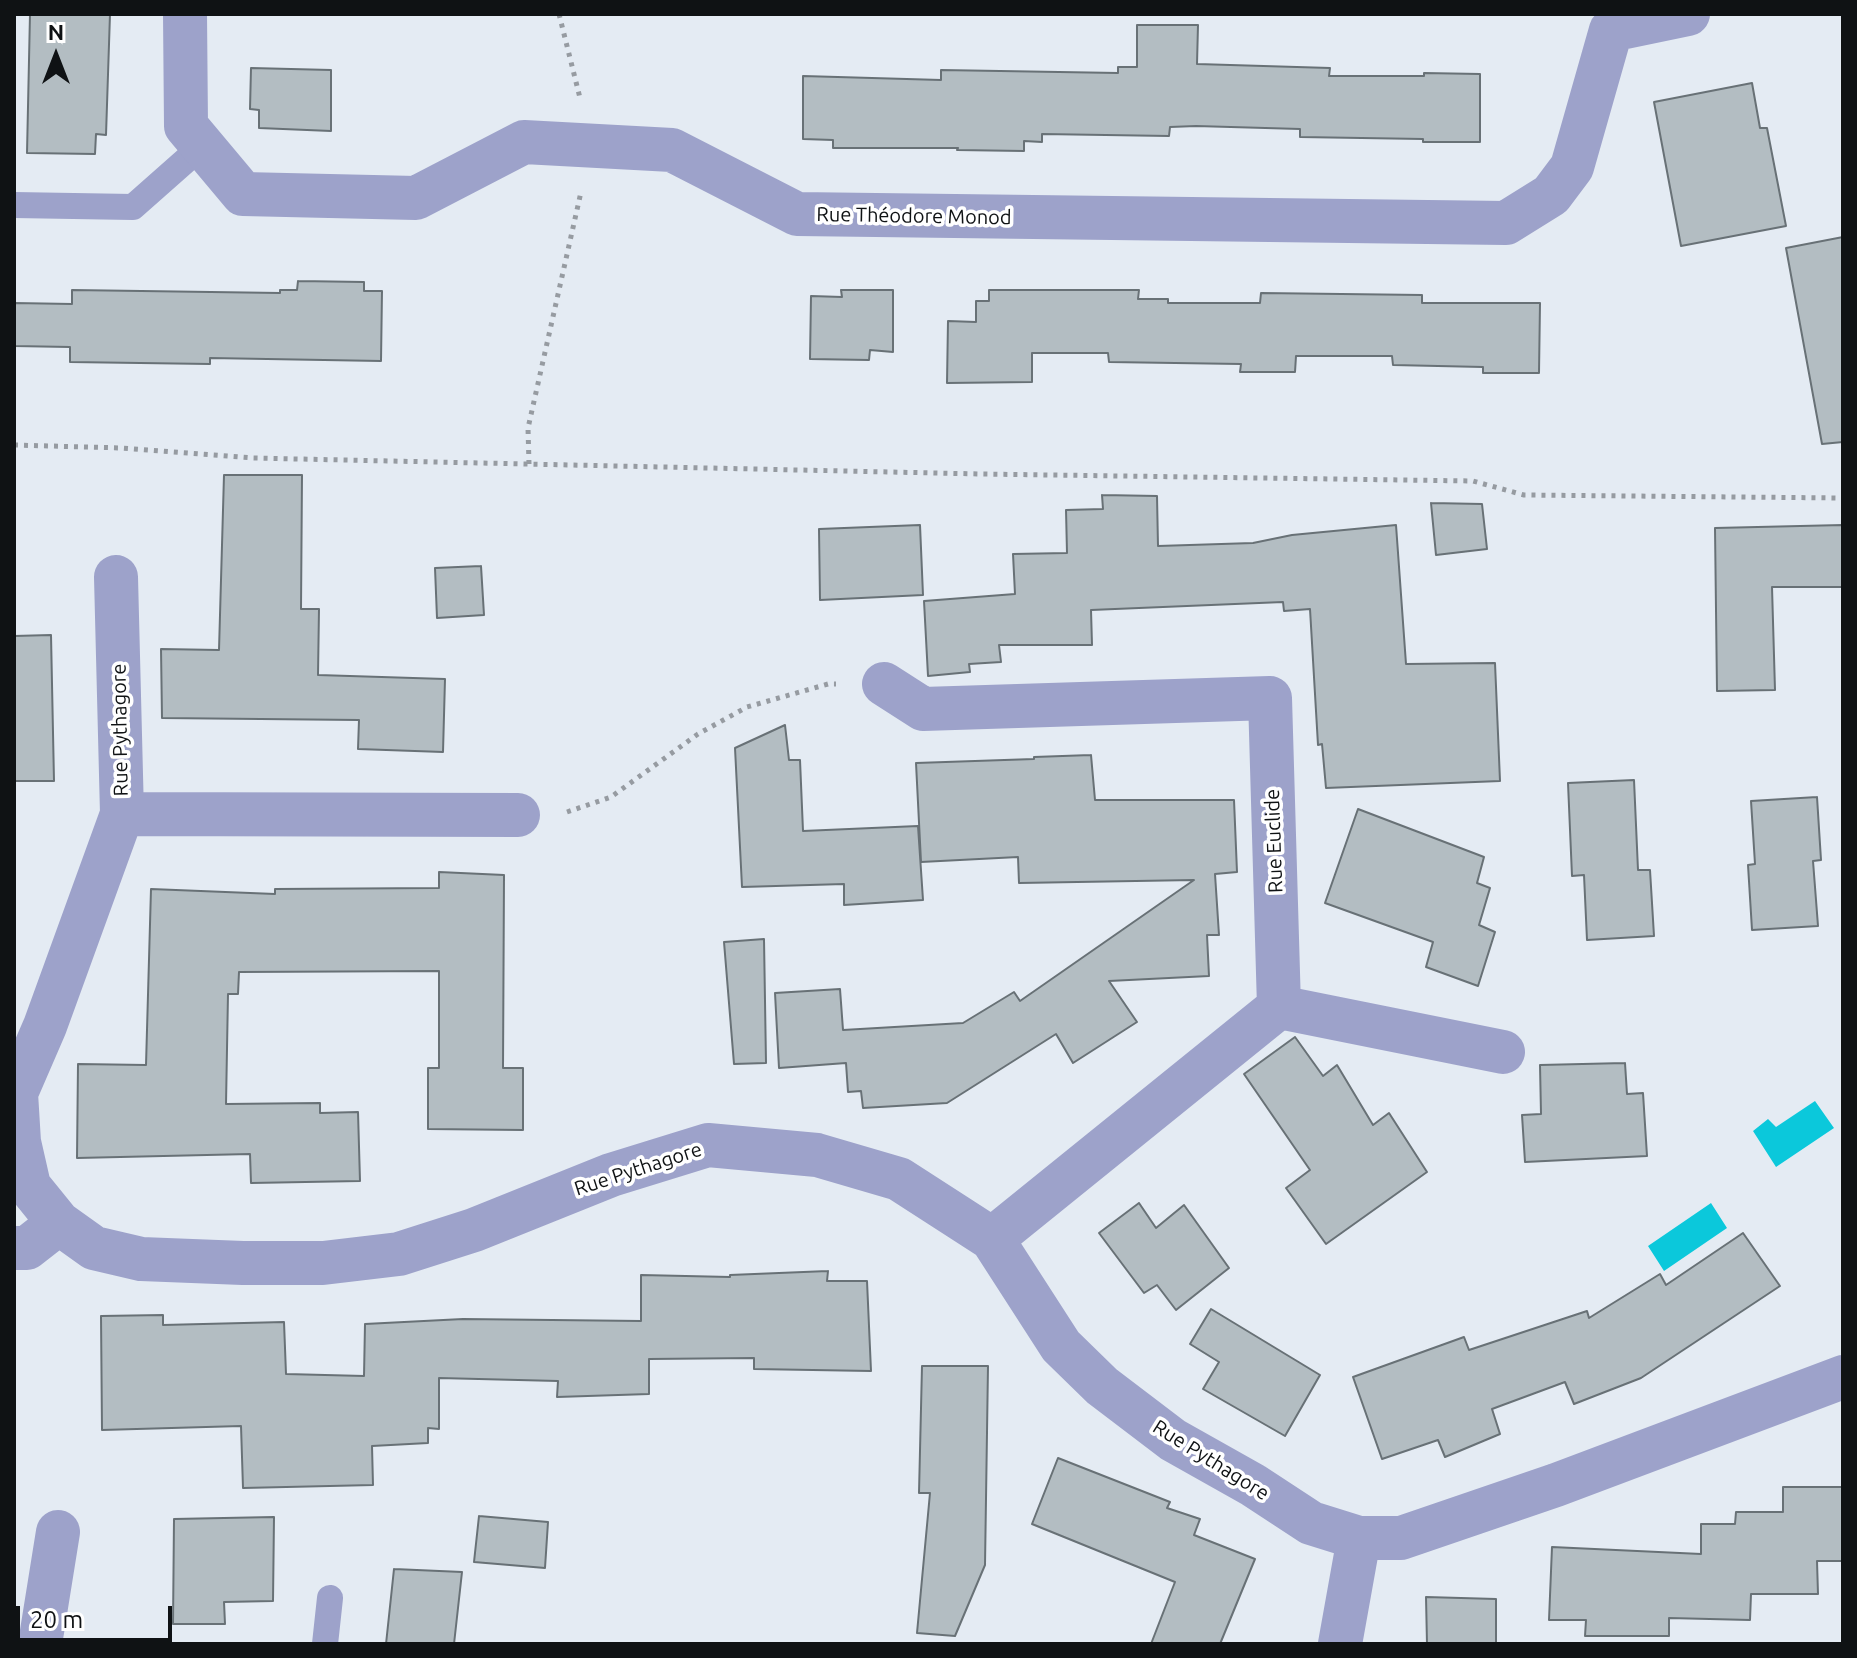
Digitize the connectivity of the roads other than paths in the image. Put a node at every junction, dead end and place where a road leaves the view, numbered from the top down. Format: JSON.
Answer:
{"nodes":[{"id":1,"x":185,"y":14,"type":"edge"},
{"id":2,"x":1688,"y":14,"type":"edge"},
{"id":3,"x":1605,"y":22,"type":"edge"},
{"id":4,"x":202,"y":146,"type":"junction"},
{"id":5,"x":14,"y":205,"type":"edge"},
{"id":6,"x":116,"y":577,"type":"dead end"},
{"id":7,"x":884,"y":684,"type":"road end"},
{"id":8,"x":122,"y":814,"type":"junction"},
{"id":9,"x":518,"y":815,"type":"road end"},
{"id":10,"x":1279,"y":1007,"type":"junction"},
{"id":11,"x":1503,"y":1052,"type":"dead end"},
{"id":12,"x":59,"y":1223,"type":"junction"},
{"id":13,"x":992,"y":1239,"type":"junction"},
{"id":14,"x":14,"y":1248,"type":"edge"},
{"id":15,"x":1843,"y":1377,"type":"edge"},
{"id":16,"x":58,"y":1532,"type":"dead end"},
{"id":17,"x":1359,"y":1538,"type":"junction"},
{"id":18,"x":330,"y":1598,"type":"dead end"},
{"id":19,"x":40,"y":1644,"type":"edge"},
{"id":20,"x":325,"y":1644,"type":"edge"},
{"id":21,"x":1340,"y":1644,"type":"edge"}],
"edges":[{"from":1,"to":4,"type":"street","name":"Rue Théodore Monod"},
{"from":2,"to":3,"type":"street","name":"Rue Théodore Monod"},
{"from":3,"to":4,"type":"street","name":"Rue Théodore Monod"},
{"from":4,"to":5,"type":"lane"},
{"from":6,"to":8,"type":"street","name":"Rue Pythagore"},
{"from":7,"to":10,"type":"street","name":"Rue Euclide"},
{"from":8,"to":9,"type":"street"},
{"from":8,"to":12,"type":"street","name":"Rue Pythagore"},
{"from":10,"to":11,"type":"street"},
{"from":10,"to":13,"type":"street"},
{"from":12,"to":13,"type":"street","name":"Rue Pythagore"},
{"from":12,"to":14,"type":"street"},
{"from":13,"to":17,"type":"street","name":"Rue Pythagore"},
{"from":15,"to":17,"type":"street","name":"Rue Pythagore"},
{"from":16,"to":19,"type":"street"},
{"from":17,"to":21,"type":"street"},
{"from":18,"to":20,"type":"lane"}]}
